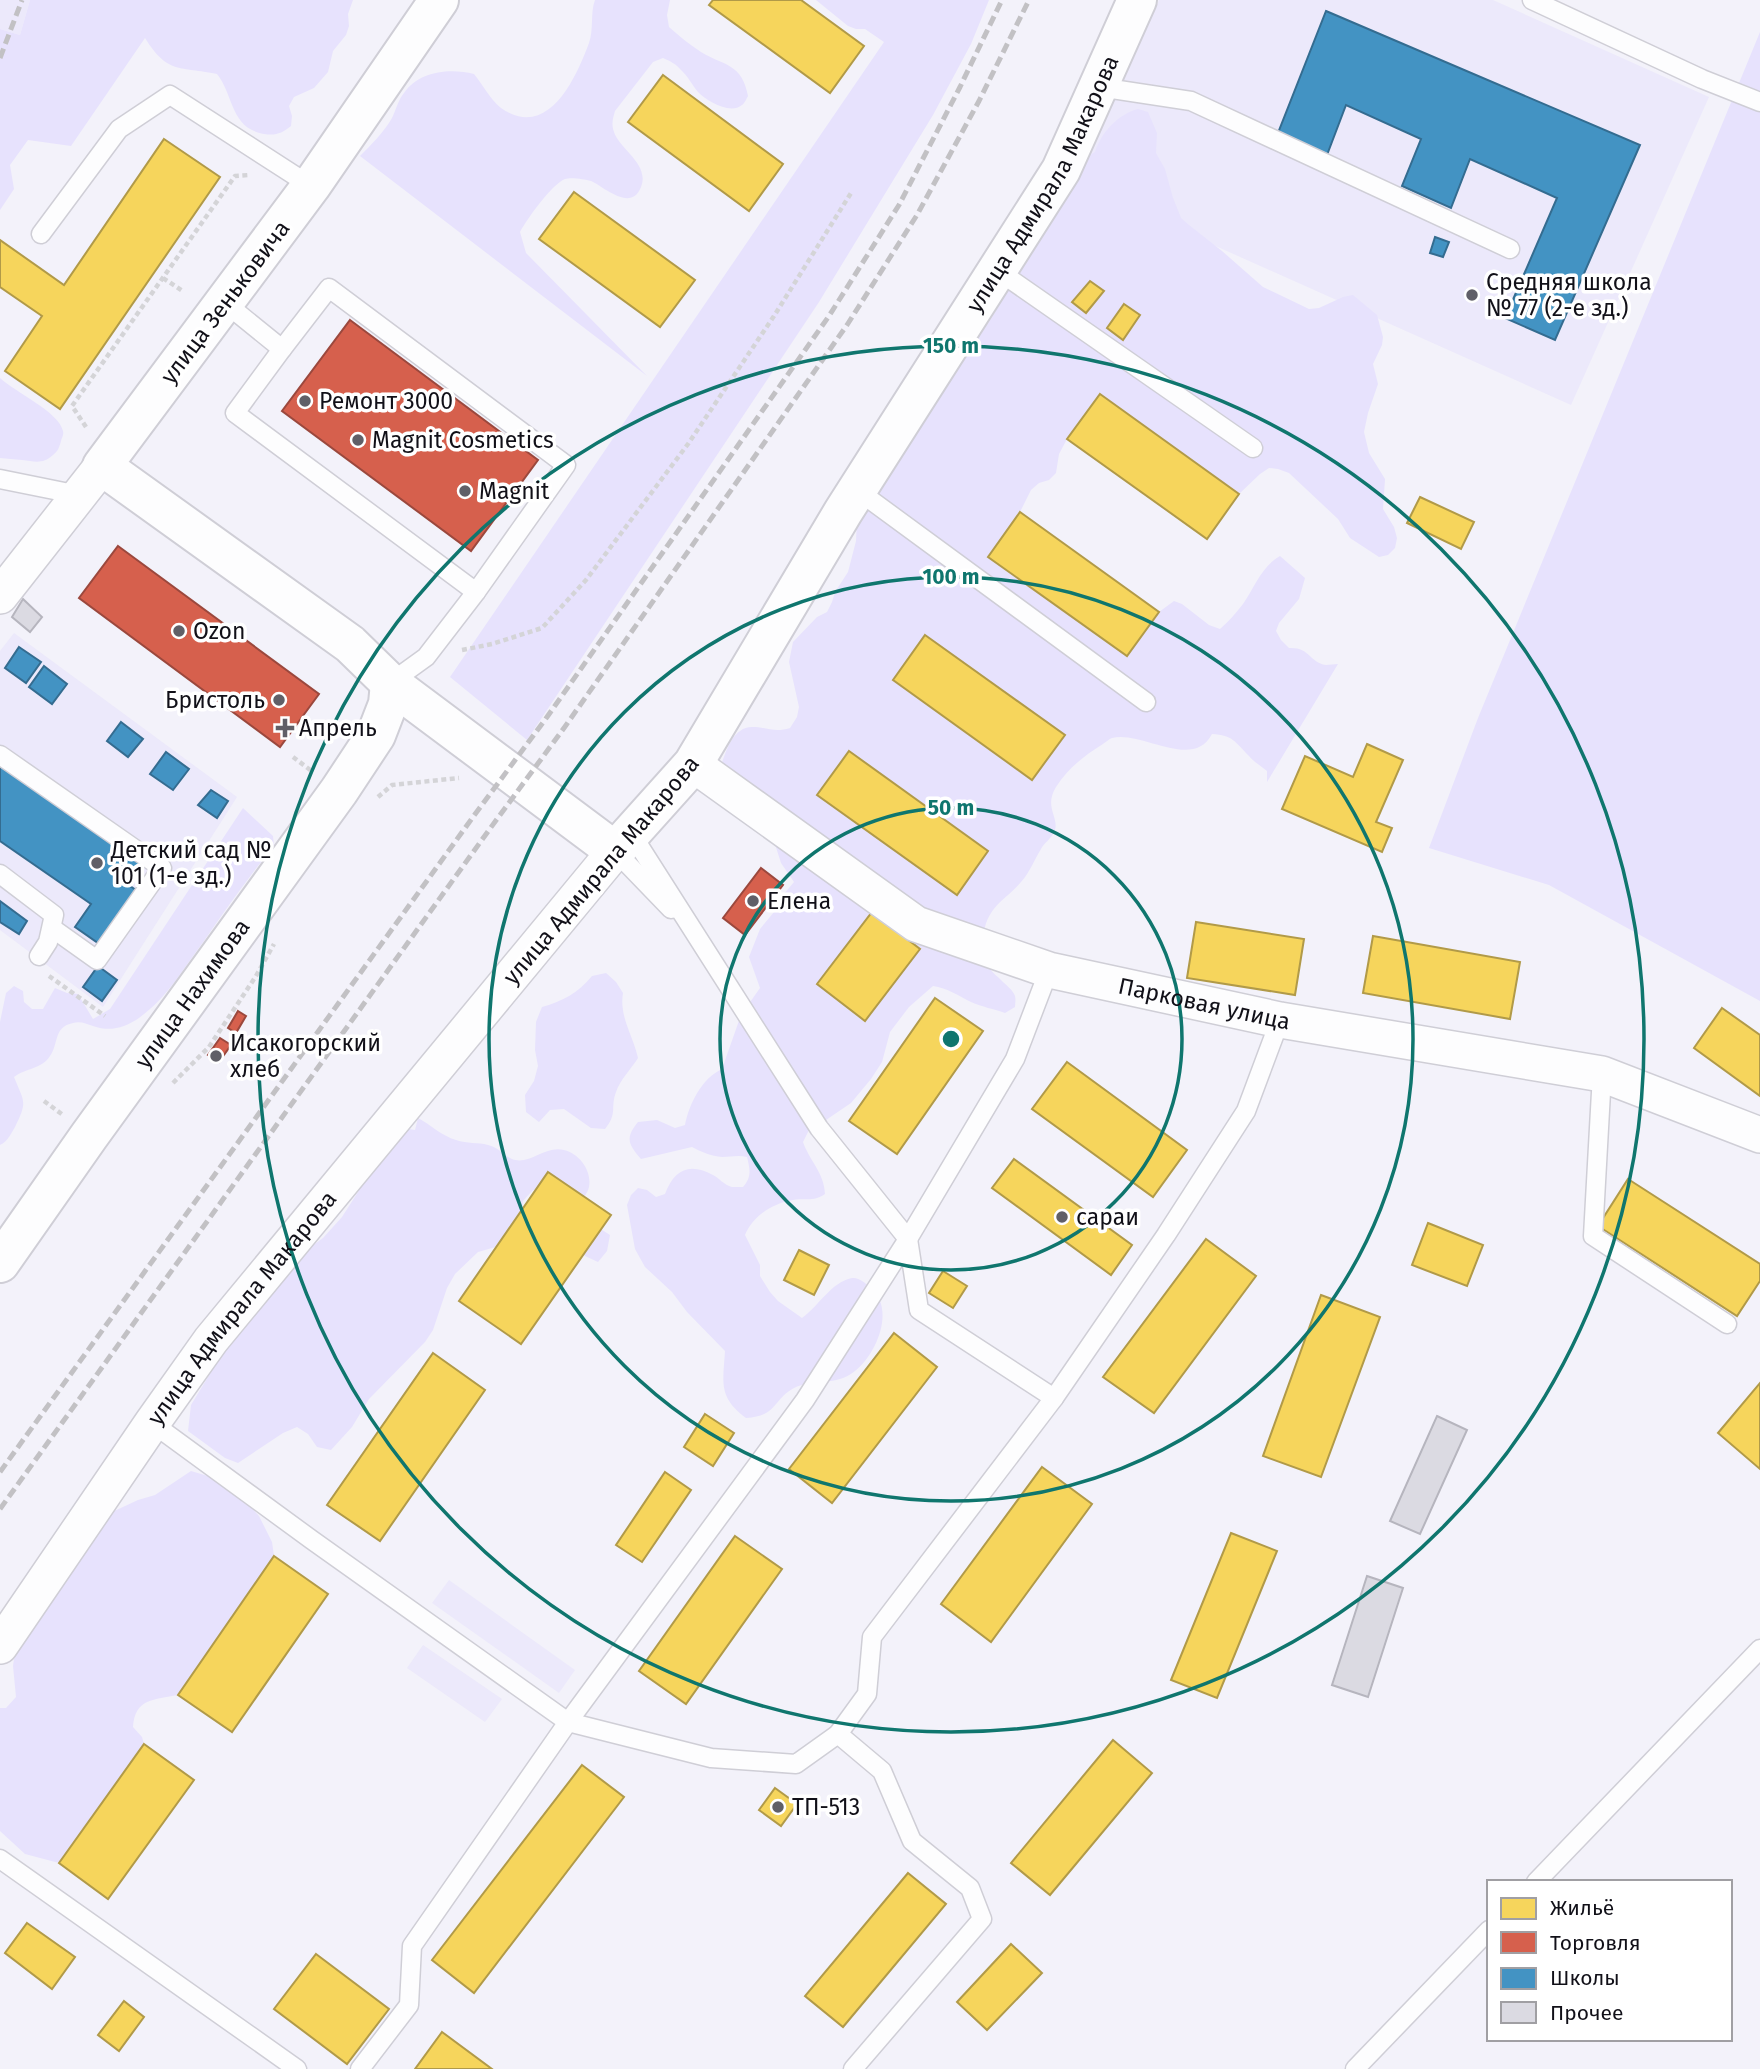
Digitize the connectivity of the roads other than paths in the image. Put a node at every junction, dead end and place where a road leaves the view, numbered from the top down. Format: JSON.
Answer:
{"nodes":[{"id":1,"x":439,"y":0,"type":"edge"},
{"id":2,"x":1138,"y":0,"type":"edge"},
{"id":3,"x":1532,"y":0,"type":"edge"},
{"id":4,"x":1098,"y":87,"type":"junction"},
{"id":5,"x":1760,"y":102,"type":"edge"},
{"id":6,"x":311,"y":186,"type":"junction"},
{"id":7,"x":41,"y":234,"type":"dead end"},
{"id":8,"x":1510,"y":249,"type":"dead end"},
{"id":9,"x":997,"y":270,"type":"junction"},
{"id":10,"x":224,"y":302,"type":"junction"},
{"id":11,"x":282,"y":349,"type":"junction"},
{"id":12,"x":1253,"y":448,"type":"dead end"},
{"id":13,"x":0,"y":479,"type":"edge"},
{"id":14,"x":91,"y":481,"type":"junction"},
{"id":15,"x":857,"y":490,"type":"junction"},
{"id":16,"x":476,"y":592,"type":"junction"},
{"id":17,"x":0,"y":596,"type":"edge"},
{"id":18,"x":390,"y":683,"type":"junction"},
{"id":19,"x":1146,"y":702,"type":"dead end"},
{"id":20,"x":0,"y":755,"type":"edge"},
{"id":21,"x":693,"y":764,"type":"junction"},
{"id":22,"x":623,"y":842,"type":"junction"},
{"id":23,"x":0,"y":874,"type":"edge"},
{"id":24,"x":52,"y":928,"type":"junction"},
{"id":25,"x":41,"y":964,"type":"road end"},
{"id":26,"x":1049,"y":970,"type":"junction"},
{"id":27,"x":1280,"y":1020,"type":"junction"},
{"id":28,"x":1602,"y":1074,"type":"junction"},
{"id":29,"x":1760,"y":1135,"type":"edge"},
{"id":30,"x":908,"y":1239,"type":"junction"},
{"id":31,"x":0,"y":1263,"type":"edge"},
{"id":32,"x":1727,"y":1324,"type":"dead end"},
{"id":33,"x":1054,"y":1398,"type":"junction"},
{"id":34,"x":152,"y":1423,"type":"junction"},
{"id":35,"x":0,"y":1646,"type":"edge"},
{"id":36,"x":1760,"y":1649,"type":"edge"},
{"id":37,"x":568,"y":1722,"type":"junction"},
{"id":38,"x":838,"y":1734,"type":"junction"},
{"id":39,"x":0,"y":1859,"type":"edge"},
{"id":40,"x":1538,"y":1880,"type":"edge"},
{"id":41,"x":1487,"y":1932,"type":"edge"},
{"id":42,"x":297,"y":2069,"type":"edge"},
{"id":43,"x":360,"y":2069,"type":"edge"},
{"id":44,"x":853,"y":2069,"type":"edge"},
{"id":45,"x":1355,"y":2069,"type":"edge"}],
"edges":[{"from":1,"to":6,"type":"street","name":"улица Зеньковича"},
{"from":2,"to":4,"type":"street","name":"улица Адмирала Макарова"},
{"from":3,"to":5,"type":"lane"},
{"from":4,"to":8,"type":"lane"},
{"from":4,"to":9,"type":"street","name":"улица Адмирала Макарова"},
{"from":6,"to":7,"type":"lane"},
{"from":6,"to":10,"type":"street","name":"улица Зеньковича"},
{"from":9,"to":12,"type":"lane"},
{"from":9,"to":15,"type":"street","name":"улица Адмирала Макарова"},
{"from":10,"to":11,"type":"lane"},
{"from":10,"to":14,"type":"street","name":"улица Зеньковича"},
{"from":11,"to":16,"type":"lane"},
{"from":11,"to":16,"type":"lane"},
{"from":13,"to":14,"type":"lane"},
{"from":14,"to":17,"type":"street","name":"улица Зеньковича"},
{"from":14,"to":18,"type":"street"},
{"from":15,"to":19,"type":"lane"},
{"from":15,"to":21,"type":"street","name":"улица Адмирала Макарова"},
{"from":16,"to":18,"type":"lane"},
{"from":18,"to":22,"type":"street"},
{"from":18,"to":31,"type":"street","name":"улица Нахимова"},
{"from":20,"to":24,"type":"lane"},
{"from":21,"to":22,"type":"street","name":"улица Адмирала Макарова"},
{"from":21,"to":26,"type":"street","name":"Парковая улица"},
{"from":22,"to":30,"type":"lane"},
{"from":22,"to":34,"type":"street","name":"улица Адмирала Макарова"},
{"from":23,"to":24,"type":"lane"},
{"from":24,"to":25,"type":"lane"},
{"from":26,"to":27,"type":"street","name":"Парковая улица"},
{"from":26,"to":30,"type":"lane"},
{"from":27,"to":28,"type":"street","name":"Парковая улица"},
{"from":27,"to":33,"type":"lane"},
{"from":28,"to":29,"type":"street","name":"Парковая улица"},
{"from":28,"to":32,"type":"lane"},
{"from":30,"to":33,"type":"lane"},
{"from":30,"to":37,"type":"lane"},
{"from":33,"to":38,"type":"lane"},
{"from":34,"to":35,"type":"street","name":"улица Адмирала Макарова"},
{"from":34,"to":37,"type":"lane"},
{"from":36,"to":40,"type":"lane"},
{"from":37,"to":38,"type":"lane"},
{"from":37,"to":43,"type":"lane"},
{"from":38,"to":44,"type":"lane"},
{"from":39,"to":42,"type":"lane"},
{"from":41,"to":45,"type":"lane"}]}
